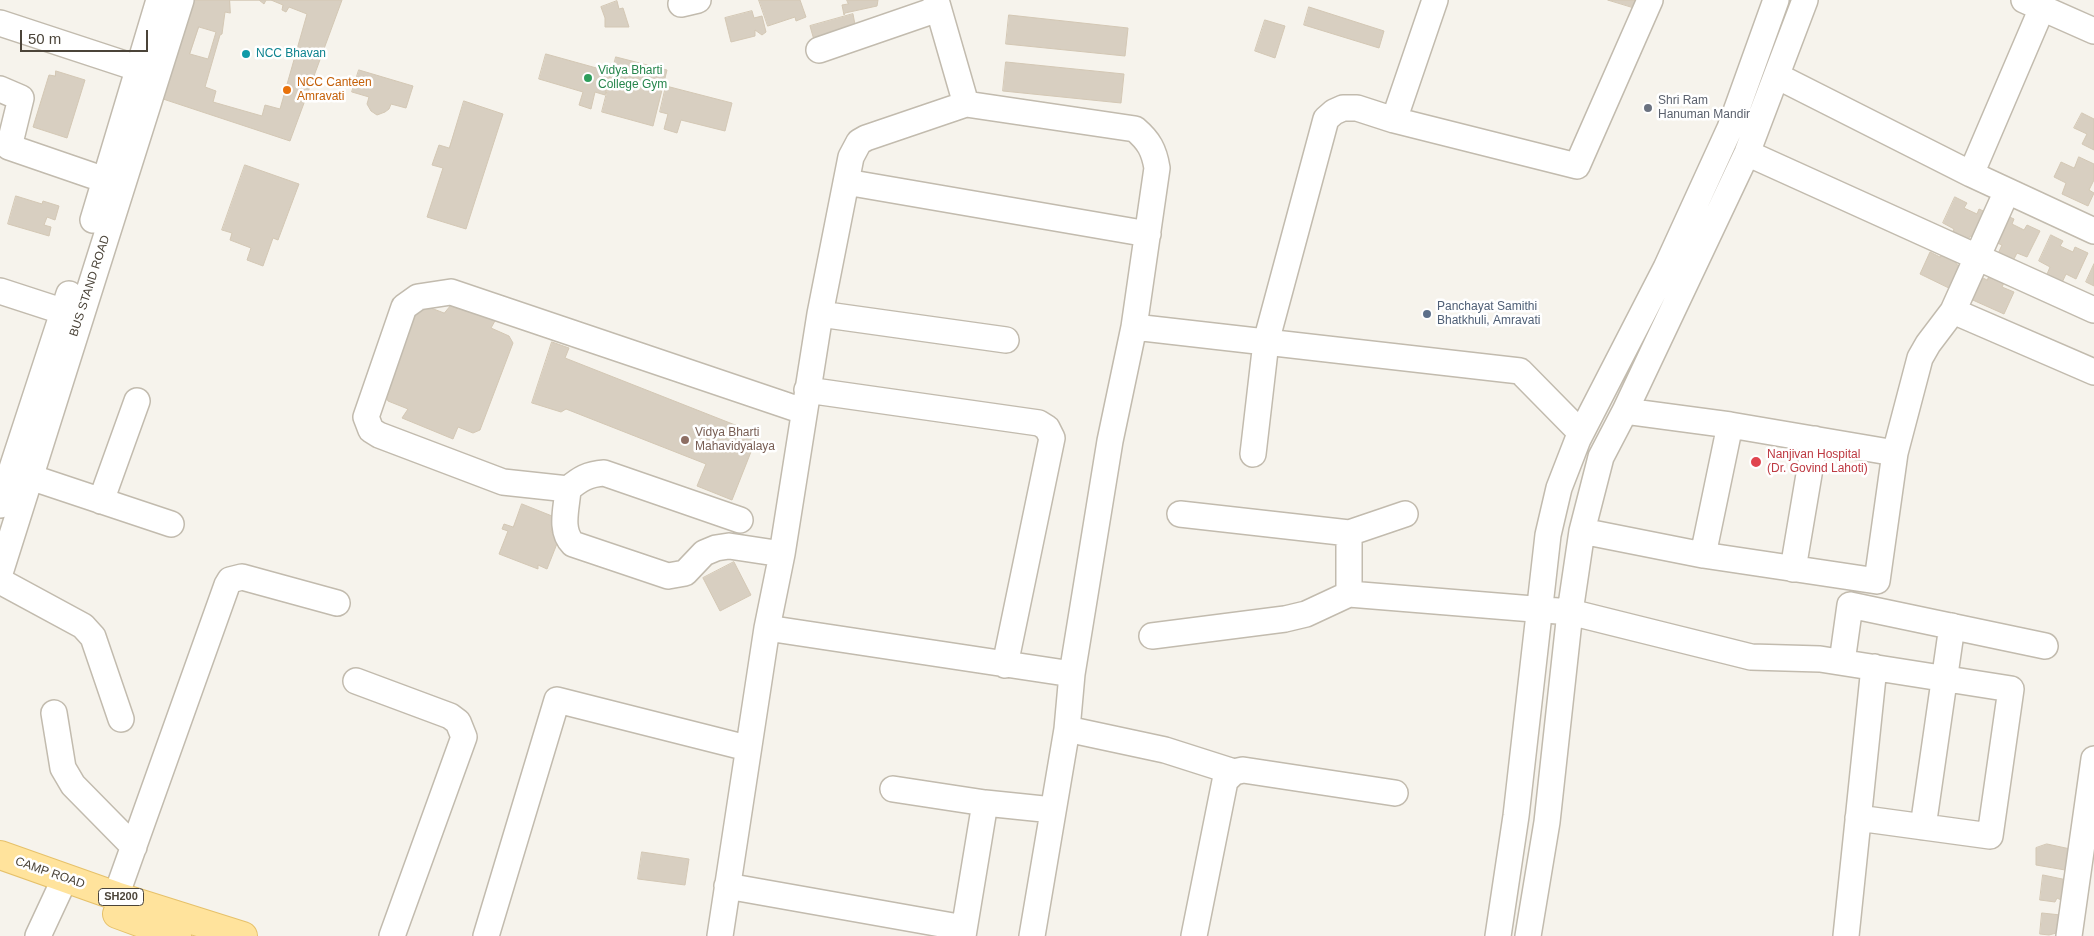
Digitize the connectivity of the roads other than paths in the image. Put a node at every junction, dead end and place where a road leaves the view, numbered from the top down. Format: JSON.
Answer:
{"nodes":[{"id":1,"x":159,"y":0,"type":"edge"},
{"id":2,"x":181,"y":0,"type":"edge"},
{"id":3,"x":1435,"y":0,"type":"edge"},
{"id":4,"x":1650,"y":0,"type":"edge"},
{"id":5,"x":1776,"y":0,"type":"edge"},
{"id":6,"x":1805,"y":0,"type":"edge"},
{"id":7,"x":937,"y":4,"type":"edge"},
{"id":8,"x":2033,"y":4,"type":"edge"},
{"id":9,"x":0,"y":23,"type":"edge"},
{"id":10,"x":2094,"y":31,"type":"edge"},
{"id":11,"x":819,"y":50,"type":"dead end"},
{"id":12,"x":140,"y":69,"type":"junction"},
{"id":13,"x":1777,"y":76,"type":"junction"},
{"id":14,"x":0,"y":90,"type":"edge"},
{"id":15,"x":966,"y":104,"type":"junction"},
{"id":16,"x":1394,"y":120,"type":"junction"},
{"id":17,"x":1747,"y":152,"type":"junction"},
{"id":18,"x":1971,"y":174,"type":"junction"},
{"id":19,"x":106,"y":180,"type":"junction"},
{"id":20,"x":846,"y":182,"type":"junction"},
{"id":21,"x":2007,"y":191,"type":"junction"},
{"id":22,"x":2094,"y":231,"type":"edge"},
{"id":23,"x":1148,"y":234,"type":"junction"},
{"id":24,"x":1977,"y":257,"type":"junction"},
{"id":25,"x":0,"y":291,"type":"edge"},
{"id":26,"x":2094,"y":310,"type":"edge"},
{"id":27,"x":1953,"y":311,"type":"junction"},
{"id":28,"x":72,"y":314,"type":"junction"},
{"id":29,"x":820,"y":314,"type":"junction"},
{"id":30,"x":1134,"y":327,"type":"junction"},
{"id":31,"x":1006,"y":340,"type":"dead end"},
{"id":32,"x":1266,"y":342,"type":"junction"},
{"id":33,"x":2094,"y":372,"type":"edge"},
{"id":34,"x":137,"y":401,"type":"dead end"},
{"id":35,"x":805,"y":401,"type":"junction"},
{"id":36,"x":1625,"y":411,"type":"junction"},
{"id":37,"x":1730,"y":425,"type":"junction"},
{"id":38,"x":1580,"y":433,"type":"junction"},
{"id":39,"x":1814,"y":439,"type":"junction"},
{"id":40,"x":1895,"y":453,"type":"junction"},
{"id":41,"x":1253,"y":454,"type":"dead end"},
{"id":42,"x":30,"y":477,"type":"junction"},
{"id":43,"x":568,"y":489,"type":"junction"},
{"id":44,"x":101,"y":501,"type":"junction"},
{"id":45,"x":0,"y":505,"type":"edge"},
{"id":46,"x":1180,"y":514,"type":"dead end"},
{"id":47,"x":1405,"y":514,"type":"dead end"},
{"id":48,"x":740,"y":520,"type":"dead end"},
{"id":49,"x":170,"y":524,"type":"dead end"},
{"id":50,"x":1582,"y":531,"type":"junction"},
{"id":51,"x":1349,"y":533,"type":"junction"},
{"id":52,"x":782,"y":554,"type":"junction"},
{"id":53,"x":1703,"y":555,"type":"junction"},
{"id":54,"x":1793,"y":569,"type":"junction"},
{"id":55,"x":0,"y":573,"type":"edge"},
{"id":56,"x":0,"y":581,"type":"edge"},
{"id":57,"x":1349,"y":594,"type":"junction"},
{"id":58,"x":337,"y":603,"type":"dead end"},
{"id":59,"x":1539,"y":609,"type":"junction"},
{"id":60,"x":1570,"y":612,"type":"junction"},
{"id":61,"x":1952,"y":626,"type":"junction"},
{"id":62,"x":766,"y":628,"type":"junction"},
{"id":63,"x":1152,"y":636,"type":"dead end"},
{"id":64,"x":2045,"y":646,"type":"dead end"},
{"id":65,"x":1842,"y":662,"type":"junction"},
{"id":66,"x":1005,"y":665,"type":"junction"},
{"id":67,"x":1874,"y":667,"type":"junction"},
{"id":68,"x":1072,"y":674,"type":"junction"},
{"id":69,"x":1943,"y":678,"type":"junction"},
{"id":70,"x":356,"y":682,"type":"dead end"},
{"id":71,"x":54,"y":713,"type":"dead end"},
{"id":72,"x":121,"y":719,"type":"dead end"},
{"id":73,"x":1067,"y":729,"type":"junction"},
{"id":74,"x":747,"y":748,"type":"junction"},
{"id":75,"x":2094,"y":759,"type":"edge"},
{"id":76,"x":1234,"y":772,"type":"junction"},
{"id":77,"x":893,"y":789,"type":"dead end"},
{"id":78,"x":1395,"y":793,"type":"dead end"},
{"id":79,"x":985,"y":803,"type":"junction"},
{"id":80,"x":1053,"y":810,"type":"junction"},
{"id":81,"x":1858,"y":818,"type":"junction"},
{"id":82,"x":1923,"y":827,"type":"junction"},
{"id":83,"x":2089,"y":832,"type":"edge"},
{"id":84,"x":134,"y":847,"type":"junction"},
{"id":85,"x":0,"y":856,"type":"edge"},
{"id":86,"x":0,"y":874,"type":"edge"},
{"id":87,"x":727,"y":886,"type":"junction"},
{"id":88,"x":61,"y":887,"type":"junction"},
{"id":89,"x":116,"y":896,"type":"junction"},
{"id":90,"x":964,"y":932,"type":"edge"},
{"id":91,"x":38,"y":936,"type":"edge"},
{"id":92,"x":177,"y":936,"type":"edge"},
{"id":93,"x":243,"y":936,"type":"edge"},
{"id":94,"x":392,"y":936,"type":"edge"},
{"id":95,"x":486,"y":936,"type":"edge"},
{"id":96,"x":720,"y":936,"type":"edge"},
{"id":97,"x":1032,"y":936,"type":"edge"},
{"id":98,"x":1194,"y":936,"type":"edge"},
{"id":99,"x":1498,"y":936,"type":"edge"},
{"id":100,"x":1528,"y":936,"type":"edge"},
{"id":101,"x":1846,"y":936,"type":"edge"},
{"id":102,"x":2069,"y":936,"type":"edge"}],
"edges":[{"from":1,"to":12,"type":"street","name":"BUS STAND ROAD"},
{"from":2,"to":28,"type":"street","name":"BUS STAND ROAD"},
{"from":3,"to":16,"type":"street"},
{"from":4,"to":16,"type":"street"},
{"from":5,"to":38,"type":"street"},
{"from":6,"to":13,"type":"street"},
{"from":7,"to":11,"type":"street"},
{"from":7,"to":15,"type":"street"},
{"from":8,"to":10,"type":"street"},
{"from":8,"to":18,"type":"street"},
{"from":9,"to":12,"type":"street"},
{"from":12,"to":19,"type":"street","name":"BUS STAND ROAD"},
{"from":13,"to":17,"type":"street"},
{"from":13,"to":18,"type":"street"},
{"from":14,"to":19,"type":"street"},
{"from":15,"to":20,"type":"street"},
{"from":15,"to":23,"type":"street"},
{"from":16,"to":32,"type":"street"},
{"from":17,"to":24,"type":"street"},
{"from":17,"to":36,"type":"street"},
{"from":18,"to":21,"type":"street"},
{"from":19,"to":28,"type":"street","name":"BUS STAND ROAD"},
{"from":20,"to":23,"type":"street"},
{"from":20,"to":29,"type":"street"},
{"from":21,"to":22,"type":"street"},
{"from":21,"to":24,"type":"street"},
{"from":23,"to":30,"type":"street"},
{"from":24,"to":26,"type":"street"},
{"from":24,"to":27,"type":"street"},
{"from":25,"to":28,"type":"street"},
{"from":27,"to":33,"type":"street"},
{"from":27,"to":40,"type":"street"},
{"from":28,"to":42,"type":"street","name":"BUS STAND ROAD"},
{"from":28,"to":45,"type":"street","name":"BUS STAND ROAD"},
{"from":29,"to":31,"type":"street"},
{"from":29,"to":35,"type":"street"},
{"from":30,"to":32,"type":"street"},
{"from":30,"to":68,"type":"street"},
{"from":32,"to":38,"type":"street"},
{"from":32,"to":41,"type":"street"},
{"from":34,"to":44,"type":"street"},
{"from":35,"to":43,"type":"street"},
{"from":35,"to":52,"type":"street"},
{"from":35,"to":66,"type":"street"},
{"from":36,"to":37,"type":"street"},
{"from":36,"to":50,"type":"street"},
{"from":37,"to":39,"type":"street"},
{"from":37,"to":53,"type":"street"},
{"from":38,"to":59,"type":"street"},
{"from":39,"to":40,"type":"street"},
{"from":39,"to":54,"type":"street"},
{"from":40,"to":54,"type":"street"},
{"from":42,"to":44,"type":"street"},
{"from":42,"to":55,"type":"street","name":"BUS STAND ROAD"},
{"from":43,"to":48,"type":"street"},
{"from":43,"to":52,"type":"street"},
{"from":44,"to":49,"type":"street"},
{"from":46,"to":51,"type":"street"},
{"from":47,"to":51,"type":"street"},
{"from":50,"to":53,"type":"street"},
{"from":50,"to":60,"type":"street"},
{"from":51,"to":57,"type":"street"},
{"from":52,"to":62,"type":"street"},
{"from":53,"to":54,"type":"street"},
{"from":56,"to":72,"type":"street"},
{"from":57,"to":59,"type":"street"},
{"from":57,"to":63,"type":"street"},
{"from":58,"to":84,"type":"street"},
{"from":59,"to":60,"type":"street"},
{"from":59,"to":99,"type":"street"},
{"from":60,"to":65,"type":"street"},
{"from":60,"to":100,"type":"street"},
{"from":61,"to":64,"type":"street"},
{"from":61,"to":65,"type":"street"},
{"from":61,"to":69,"type":"street"},
{"from":62,"to":66,"type":"street"},
{"from":62,"to":74,"type":"street"},
{"from":65,"to":67,"type":"street"},
{"from":66,"to":68,"type":"street"},
{"from":67,"to":69,"type":"street"},
{"from":67,"to":81,"type":"street"},
{"from":68,"to":73,"type":"street"},
{"from":69,"to":82,"type":"street"},
{"from":69,"to":82,"type":"street"},
{"from":70,"to":94,"type":"street"},
{"from":71,"to":84,"type":"street"},
{"from":73,"to":76,"type":"street"},
{"from":73,"to":80,"type":"street"},
{"from":74,"to":87,"type":"street"},
{"from":74,"to":95,"type":"street"},
{"from":75,"to":83,"type":"street"},
{"from":76,"to":78,"type":"street"},
{"from":76,"to":98,"type":"street"},
{"from":77,"to":79,"type":"street"},
{"from":79,"to":80,"type":"street"},
{"from":79,"to":90,"type":"street"},
{"from":80,"to":97,"type":"street"},
{"from":81,"to":82,"type":"street"},
{"from":81,"to":101,"type":"street"},
{"from":83,"to":102,"type":"street"},
{"from":84,"to":89,"type":"street"},
{"from":85,"to":88,"type":"main road","name":"CAMP ROAD","number":"SH200"},
{"from":86,"to":88,"type":"main road","name":"CAMP ROAD","number":"SH200"},
{"from":87,"to":90,"type":"street"},
{"from":87,"to":96,"type":"street"},
{"from":88,"to":89,"type":"main road","name":"CAMP ROAD","number":"SH200"},
{"from":88,"to":91,"type":"street"},
{"from":88,"to":92,"type":"main road","name":"CAMP ROAD","number":"SH200"},
{"from":89,"to":93,"type":"main road","name":"CAMP ROAD","number":"SH200"}]}
